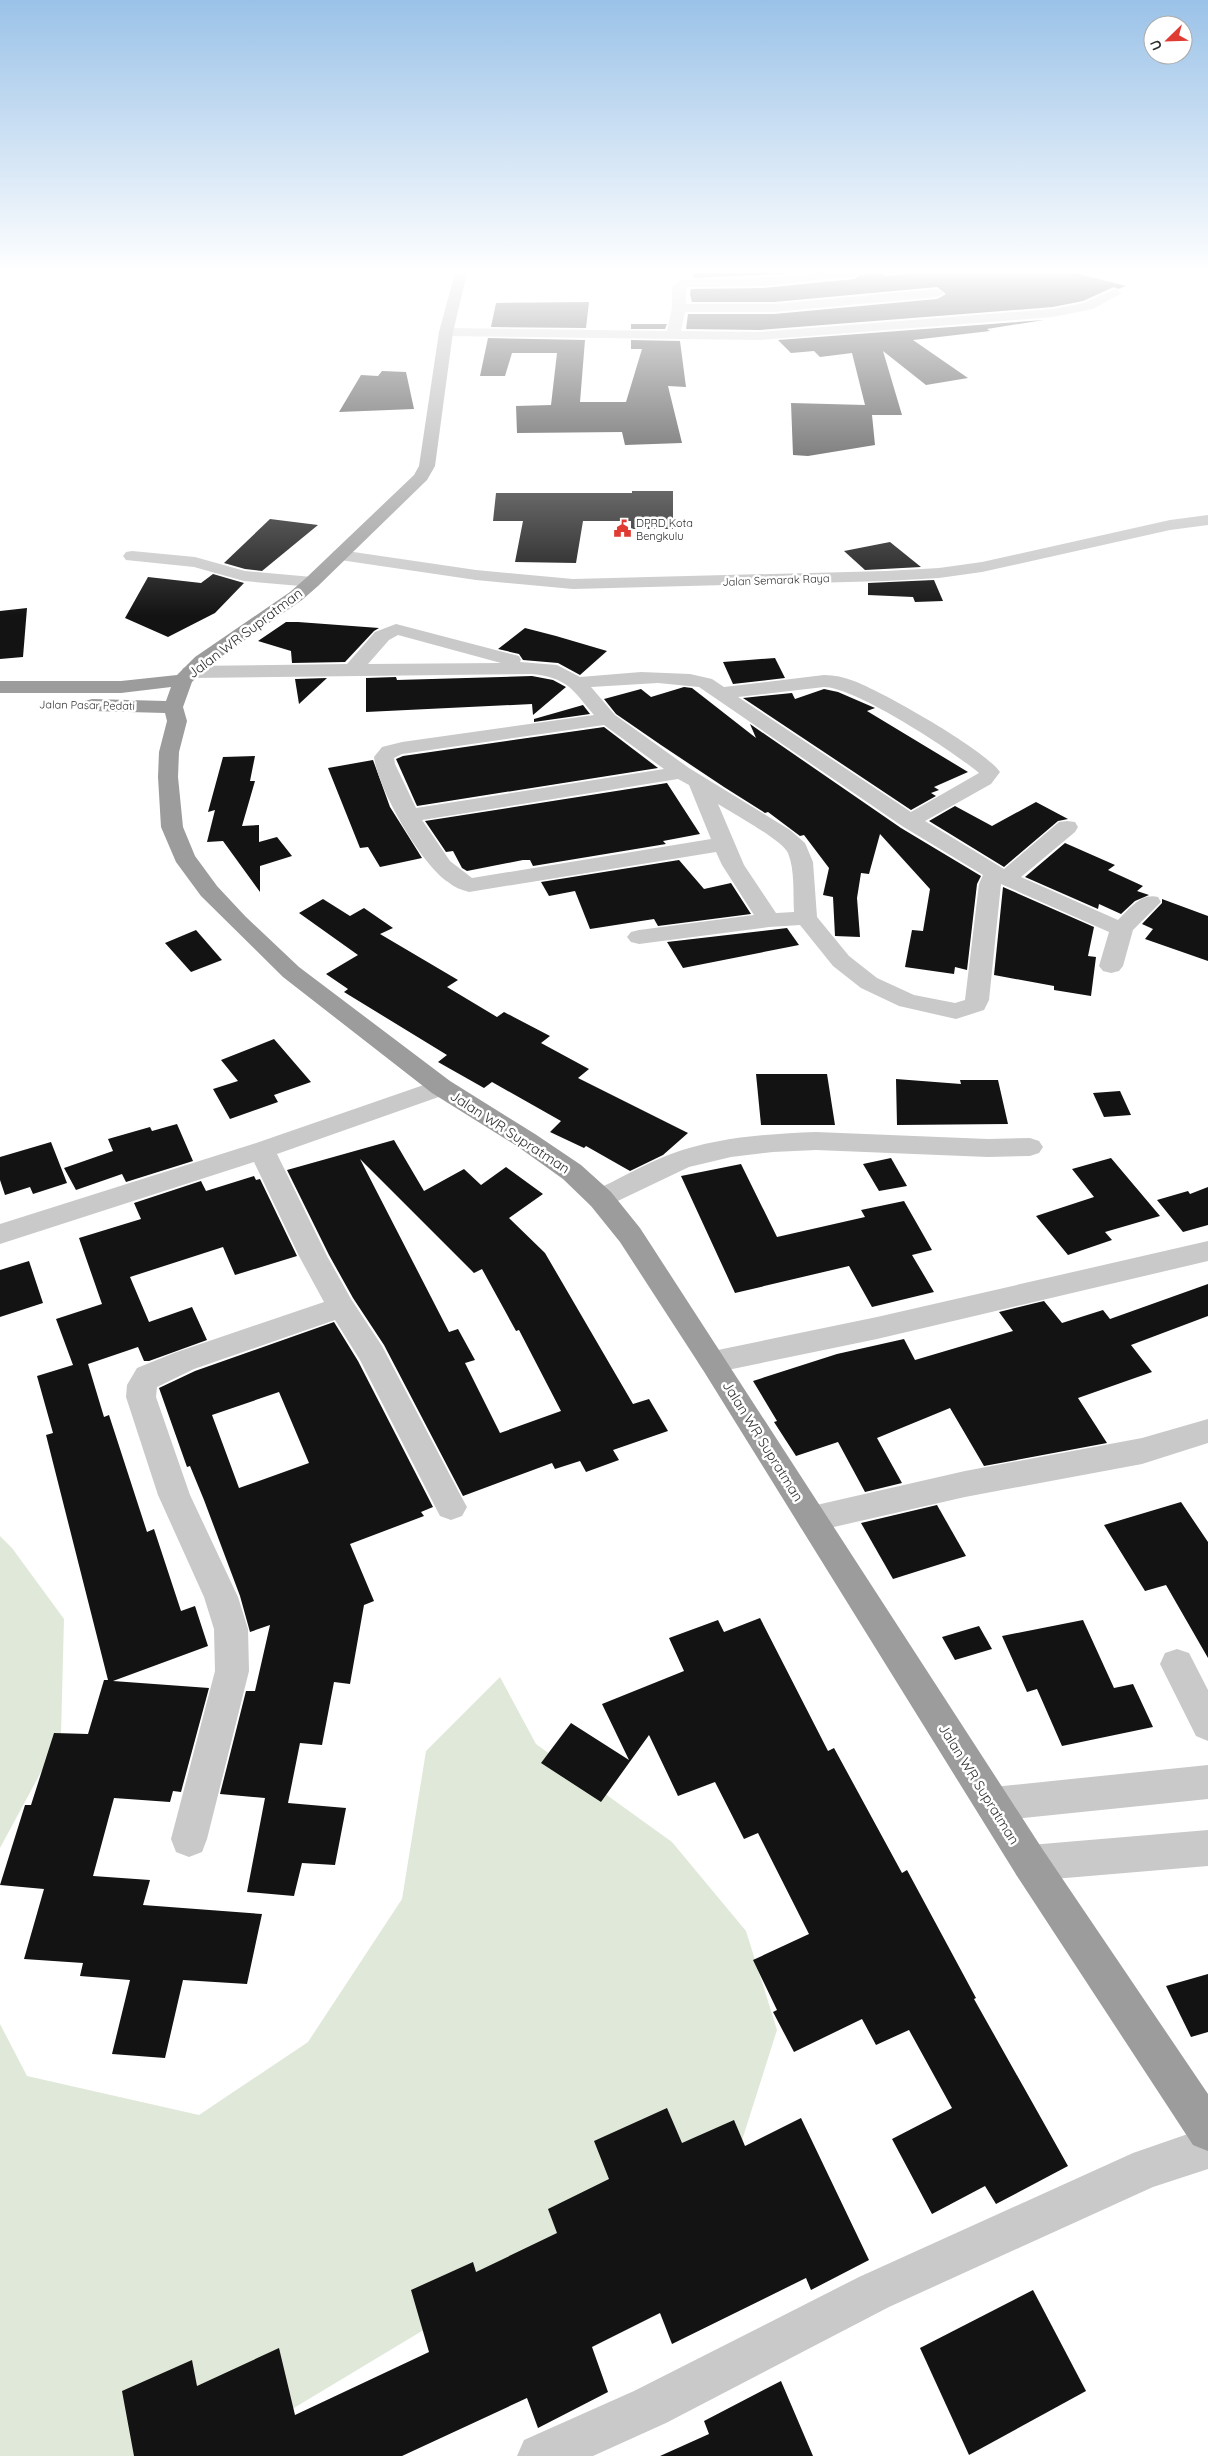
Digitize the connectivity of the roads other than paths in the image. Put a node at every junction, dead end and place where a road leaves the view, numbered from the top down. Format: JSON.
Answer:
{"nodes":[{"id":1,"x":438,"y":388,"type":"edge"},
{"id":2,"x":1208,"y":520,"type":"edge"},
{"id":3,"x":340,"y":555,"type":"junction"},
{"id":4,"x":132,"y":556,"type":"dead end"},
{"id":5,"x":312,"y":582,"type":"junction"},
{"id":6,"x":462,"y":646,"type":"junction"},
{"id":7,"x":356,"y":667,"type":"junction"},
{"id":8,"x":532,"y":668,"type":"junction"},
{"id":9,"x":448,"y":670,"type":"junction"},
{"id":10,"x":192,"y":671,"type":"junction"},
{"id":11,"x":577,"y":683,"type":"junction"},
{"id":12,"x":0,"y":687,"type":"edge"},
{"id":13,"x":722,"y":693,"type":"junction"},
{"id":14,"x":0,"y":704,"type":"edge"},
{"id":15,"x":173,"y":707,"type":"junction"},
{"id":16,"x":608,"y":719,"type":"junction"},
{"id":17,"x":690,"y":777,"type":"junction"},
{"id":18,"x":408,"y":816,"type":"junction"},
{"id":19,"x":910,"y":821,"type":"junction"},
{"id":20,"x":1067,"y":827,"type":"dead end"},
{"id":21,"x":723,"y":844,"type":"junction"},
{"id":22,"x":1000,"y":876,"type":"junction"},
{"id":23,"x":1150,"y":902,"type":"dead end"},
{"id":24,"x":806,"y":918,"type":"junction"},
{"id":25,"x":769,"y":920,"type":"junction"},
{"id":26,"x":1122,"y":928,"type":"junction"},
{"id":27,"x":639,"y":937,"type":"dead end"},
{"id":28,"x":1111,"y":966,"type":"dead end"},
{"id":29,"x":441,"y":1087,"type":"junction"},
{"id":30,"x":1030,"y":1147,"type":"dead end"},
{"id":31,"x":262,"y":1150,"type":"junction"},
{"id":32,"x":601,"y":1199,"type":"junction"},
{"id":33,"x":0,"y":1234,"type":"edge"},
{"id":34,"x":1208,"y":1251,"type":"edge"},
{"id":35,"x":341,"y":1307,"type":"junction"},
{"id":36,"x":712,"y":1362,"type":"junction"},
{"id":37,"x":1208,"y":1431,"type":"edge"},
{"id":38,"x":451,"y":1507,"type":"dead end"},
{"id":39,"x":812,"y":1519,"type":"junction"},
{"id":40,"x":1177,"y":1664,"type":"dead end"},
{"id":41,"x":1208,"y":1725,"type":"edge"},
{"id":42,"x":1208,"y":1782,"type":"edge"},
{"id":43,"x":993,"y":1804,"type":"junction"},
{"id":44,"x":189,"y":1839,"type":"dead end"},
{"id":45,"x":1208,"y":1848,"type":"edge"},
{"id":46,"x":1030,"y":1863,"type":"junction"},
{"id":47,"x":1208,"y":2130,"type":"edge"},
{"id":48,"x":1208,"y":2148,"type":"edge"},
{"id":49,"x":540,"y":2456,"type":"edge"}],
"edges":[{"from":1,"to":3,"type":"highway","name":"Jalan WR Supratman"},
{"from":2,"to":3,"type":"street","name":"Jalan Semarak Raya"},
{"from":3,"to":5,"type":"highway","name":"Jalan WR Supratman"},
{"from":4,"to":5,"type":"street"},
{"from":5,"to":10,"type":"highway","name":"Jalan WR Supratman"},
{"from":6,"to":7,"type":"street"},
{"from":6,"to":8,"type":"street"},
{"from":6,"to":9,"type":"street"},
{"from":7,"to":9,"type":"street"},
{"from":7,"to":10,"type":"street"},
{"from":8,"to":9,"type":"street"},
{"from":8,"to":11,"type":"street"},
{"from":10,"to":12,"type":"highway"},
{"from":10,"to":15,"type":"highway","name":"Jalan WR Supratman"},
{"from":11,"to":13,"type":"street"},
{"from":11,"to":16,"type":"street"},
{"from":13,"to":19,"type":"street"},
{"from":13,"to":19,"type":"street"},
{"from":14,"to":15,"type":"highway","name":"Jalan Pasar Pedati"},
{"from":15,"to":29,"type":"highway","name":"Jalan WR Supratman"},
{"from":16,"to":17,"type":"street"},
{"from":16,"to":18,"type":"street"},
{"from":17,"to":18,"type":"street"},
{"from":17,"to":21,"type":"street"},
{"from":17,"to":24,"type":"street"},
{"from":18,"to":21,"type":"street"},
{"from":19,"to":22,"type":"street"},
{"from":20,"to":22,"type":"street"},
{"from":21,"to":25,"type":"street"},
{"from":22,"to":24,"type":"street"},
{"from":22,"to":26,"type":"street"},
{"from":23,"to":26,"type":"street"},
{"from":24,"to":25,"type":"street"},
{"from":25,"to":27,"type":"street"},
{"from":26,"to":28,"type":"street"},
{"from":29,"to":31,"type":"street"},
{"from":29,"to":32,"type":"highway","name":"Jalan WR Supratman"},
{"from":30,"to":32,"type":"street"},
{"from":31,"to":33,"type":"street"},
{"from":31,"to":35,"type":"street"},
{"from":32,"to":36,"type":"highway","name":"Jalan WR Supratman"},
{"from":34,"to":36,"type":"street"},
{"from":35,"to":38,"type":"street"},
{"from":35,"to":44,"type":"street"},
{"from":36,"to":39,"type":"highway","name":"Jalan WR Supratman"},
{"from":37,"to":39,"type":"street"},
{"from":39,"to":43,"type":"highway","name":"Jalan WR Supratman"},
{"from":40,"to":41,"type":"street"},
{"from":42,"to":43,"type":"street"},
{"from":43,"to":46,"type":"highway","name":"Jalan WR Supratman"},
{"from":45,"to":46,"type":"street"},
{"from":46,"to":47,"type":"highway","name":"Jalan WR Supratman"},
{"from":48,"to":49,"type":"street"}]}
